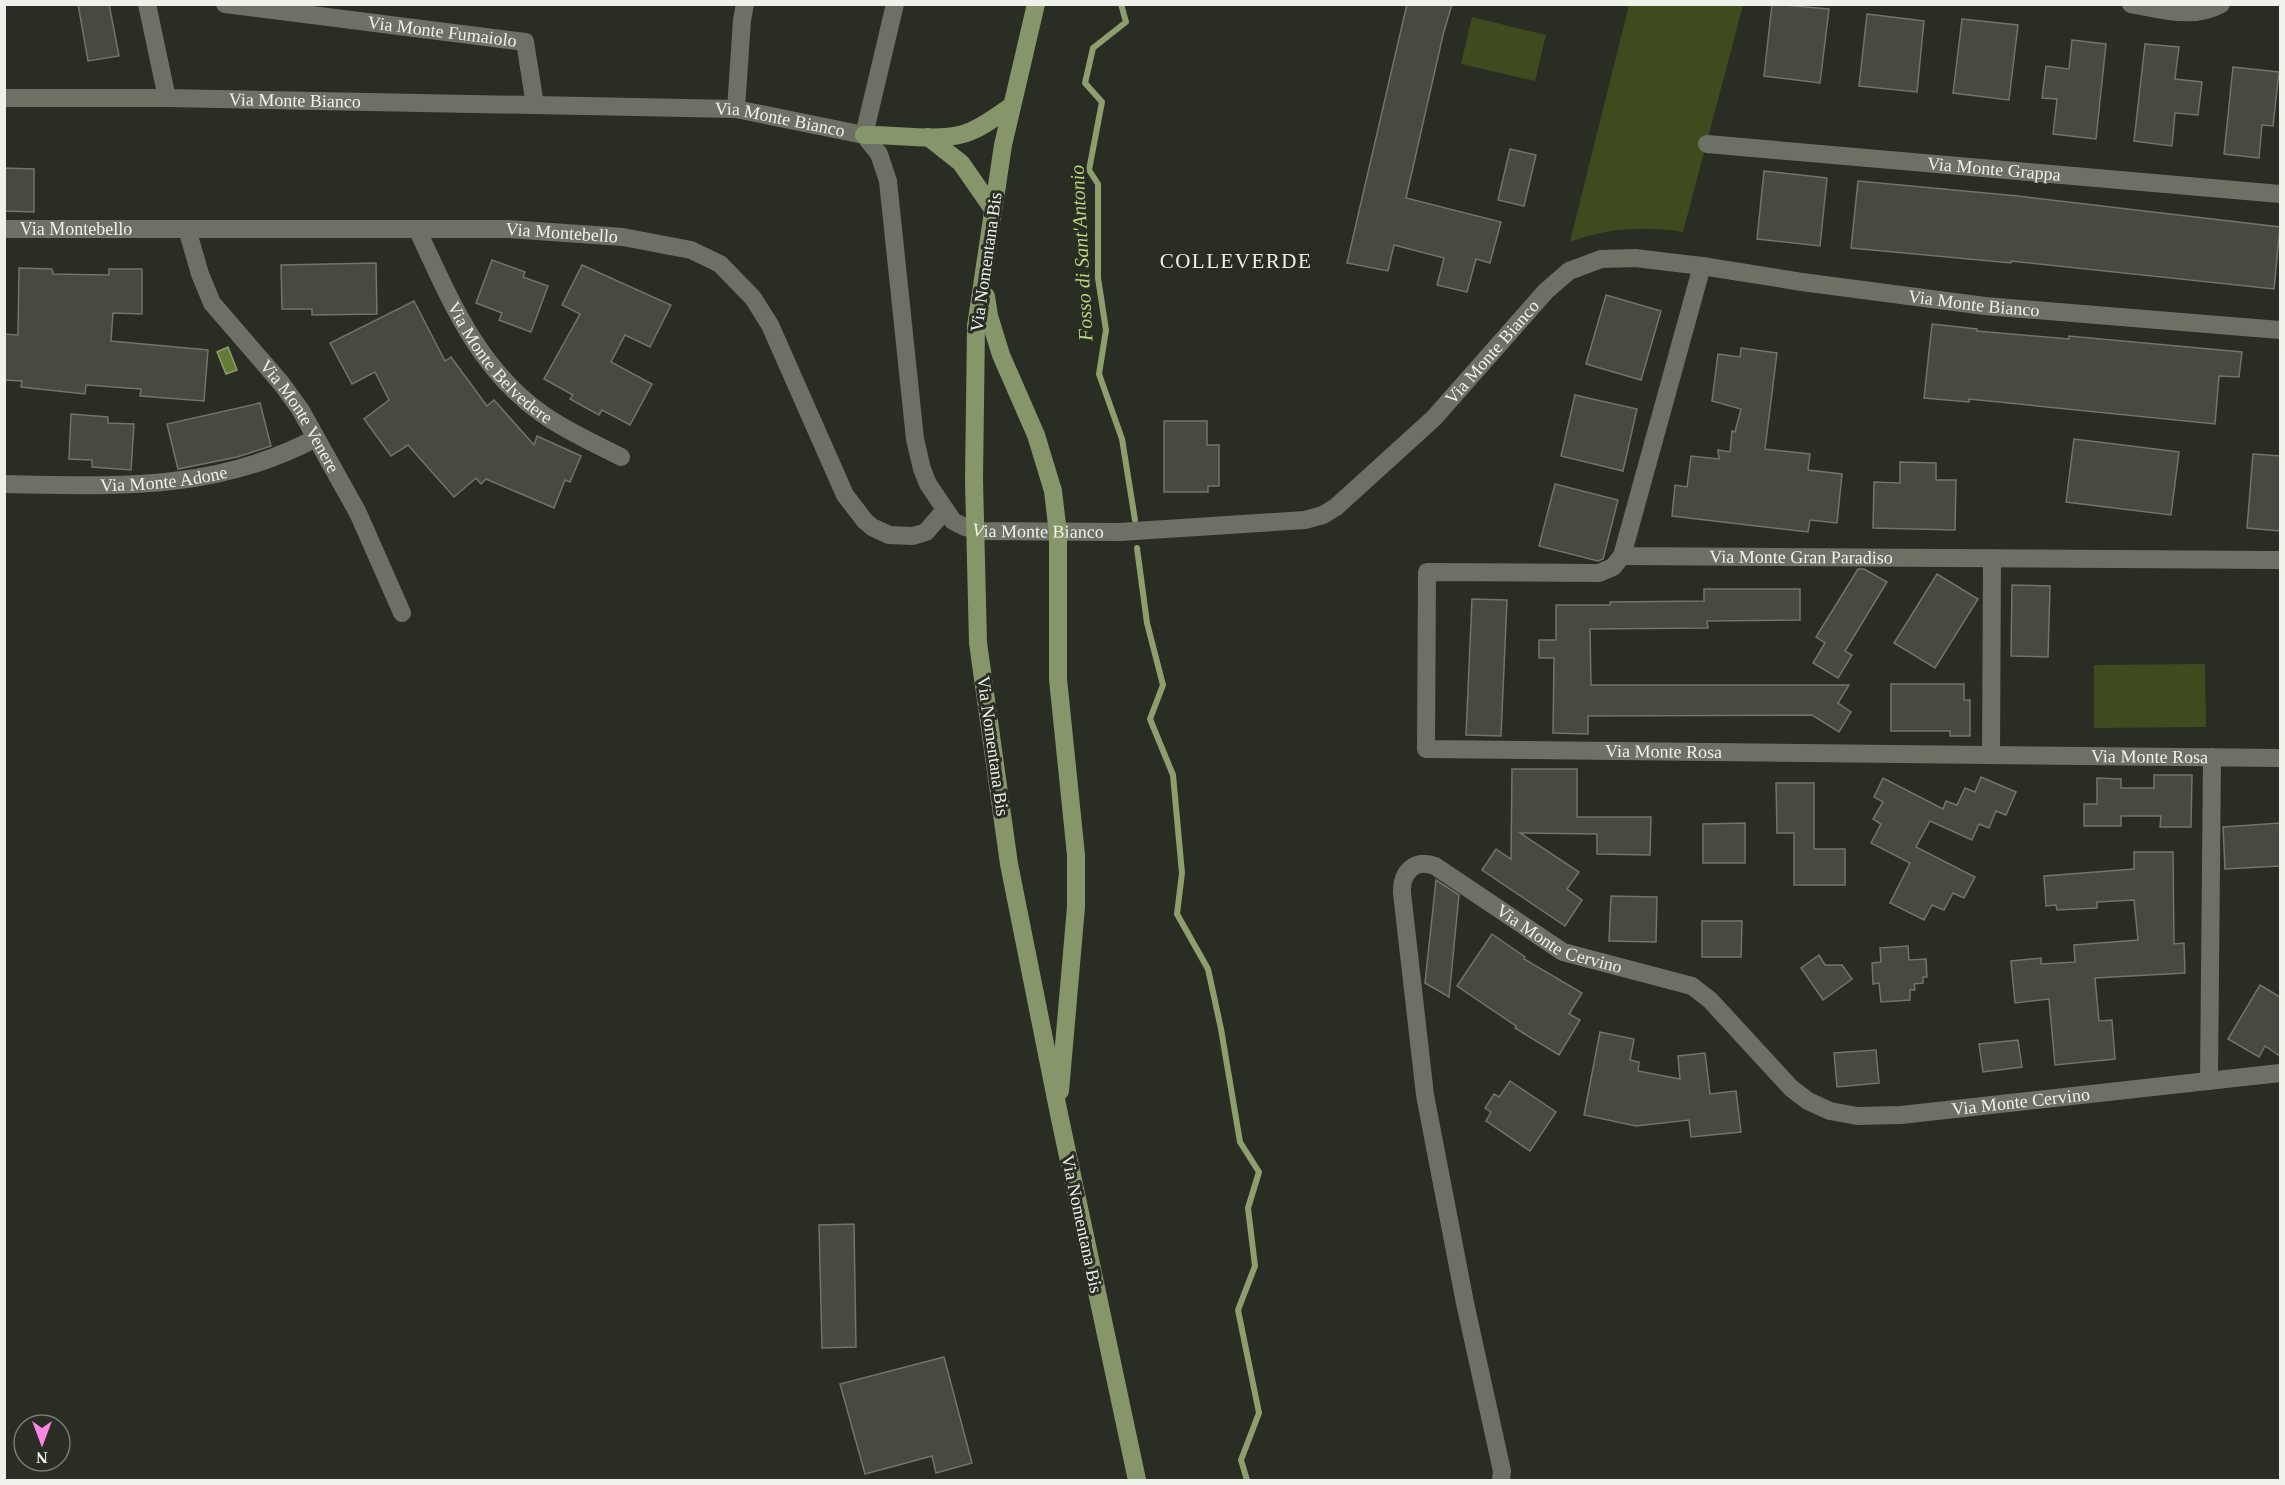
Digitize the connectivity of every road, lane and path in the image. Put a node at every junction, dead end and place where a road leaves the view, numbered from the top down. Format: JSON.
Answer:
{"nodes":[{"id":1,"x":147,"y":4,"type":"edge"},
{"id":2,"x":225,"y":4,"type":"edge"},
{"id":3,"x":745,"y":4,"type":"edge"},
{"id":4,"x":895,"y":4,"type":"edge"},
{"id":5,"x":1036,"y":4,"type":"edge"},
{"id":6,"x":2131,"y":4,"type":"edge"},
{"id":7,"x":2221,"y":4,"type":"edge"},
{"id":8,"x":4,"y":98,"type":"edge"},
{"id":9,"x":167,"y":98,"type":"junction"},
{"id":10,"x":535,"y":105,"type":"junction"},
{"id":11,"x":1012,"y":106,"type":"junction"},
{"id":12,"x":736,"y":109,"type":"junction"},
{"id":13,"x":864,"y":135,"type":"junction"},
{"id":14,"x":928,"y":137,"type":"junction"},
{"id":15,"x":1707,"y":144,"type":"dead end"},
{"id":16,"x":2280,"y":194,"type":"edge"},
{"id":17,"x":993,"y":209,"type":"junction"},
{"id":18,"x":4,"y":230,"type":"edge"},
{"id":19,"x":187,"y":230,"type":"junction"},
{"id":20,"x":417,"y":230,"type":"junction"},
{"id":21,"x":1702,"y":266,"type":"junction"},
{"id":22,"x":983,"y":276,"type":"junction"},
{"id":23,"x":2280,"y":330,"type":"edge"},
{"id":24,"x":316,"y":438,"type":"junction"},
{"id":25,"x":621,"y":457,"type":"dead end"},
{"id":26,"x":4,"y":484,"type":"edge"},
{"id":27,"x":945,"y":510,"type":"junction"},
{"id":28,"x":1058,"y":533,"type":"junction"},
{"id":29,"x":1622,"y":556,"type":"junction"},
{"id":30,"x":1992,"y":559,"type":"junction"},
{"id":31,"x":2280,"y":560,"type":"edge"},
{"id":32,"x":402,"y":613,"type":"dead end"},
{"id":33,"x":1991,"y":755,"type":"junction"},
{"id":34,"x":2212,"y":757,"type":"junction"},
{"id":35,"x":2280,"y":758,"type":"edge"},
{"id":36,"x":2280,"y":1073,"type":"edge"},
{"id":37,"x":2209,"y":1081,"type":"junction"},
{"id":38,"x":1059,"y":1114,"type":"junction"},
{"id":39,"x":1501,"y":1476,"type":"edge"},
{"id":40,"x":1137,"y":1480,"type":"edge"}],
"edges":[{"from":1,"to":9,"type":"street"},
{"from":2,"to":10,"type":"street","name":"Via Monte Fumaiolo"},
{"from":3,"to":12,"type":"street"},
{"from":4,"to":13,"type":"street"},
{"from":5,"to":11,"type":"main road","name":"Via Nomentana Bis"},
{"from":6,"to":7,"type":"street"},
{"from":8,"to":9,"type":"street","name":"Via Monte Bianco"},
{"from":9,"to":10,"type":"street","name":"Via Monte Bianco"},
{"from":10,"to":12,"type":"street","name":"Via Monte Bianco"},
{"from":11,"to":14,"type":"main road"},
{"from":11,"to":17,"type":"main road","name":"Via Nomentana Bis"},
{"from":12,"to":13,"type":"street","name":"Via Monte Bianco"},
{"from":13,"to":14,"type":"main road"},
{"from":13,"to":27,"type":"street","name":"Via Monte Bianco"},
{"from":14,"to":17,"type":"main road"},
{"from":15,"to":16,"type":"street","name":"Via Monte Grappa"},
{"from":17,"to":22,"type":"main road","name":"Via Nomentana Bis"},
{"from":18,"to":19,"type":"street","name":"Via Montebello"},
{"from":19,"to":20,"type":"street","name":"Via Montebello"},
{"from":19,"to":24,"type":"street","name":"Via Monte Venere"},
{"from":20,"to":25,"type":"street","name":"Via Monte Belvedere"},
{"from":20,"to":27,"type":"street","name":"Via Montebello"},
{"from":21,"to":23,"type":"street","name":"Via Monte Bianco"},
{"from":21,"to":28,"type":"street","name":"Via Monte Bianco"},
{"from":21,"to":29,"type":"street"},
{"from":22,"to":28,"type":"main road"},
{"from":22,"to":38,"type":"main road","name":"Via Nomentana Bis"},
{"from":24,"to":26,"type":"street","name":"Via Monte Adone"},
{"from":24,"to":32,"type":"street","name":"Via Monte Venere"},
{"from":27,"to":28,"type":"street","name":"Via Monte Bianco"},
{"from":28,"to":38,"type":"main road"},
{"from":29,"to":30,"type":"street","name":"Via Monte Gran Paradiso"},
{"from":29,"to":33,"type":"street","name":"Via Monte Rosa"},
{"from":30,"to":31,"type":"street","name":"Via Monte Gran Paradiso"},
{"from":30,"to":33,"type":"street"},
{"from":33,"to":34,"type":"street","name":"Via Monte Rosa"},
{"from":34,"to":35,"type":"street","name":"Via Monte Rosa"},
{"from":34,"to":37,"type":"street"},
{"from":36,"to":37,"type":"street","name":"Via Monte Cervino"},
{"from":37,"to":39,"type":"street","name":"Via Monte Cervino"},
{"from":38,"to":40,"type":"main road","name":"Via Nomentana Bis"}]}
